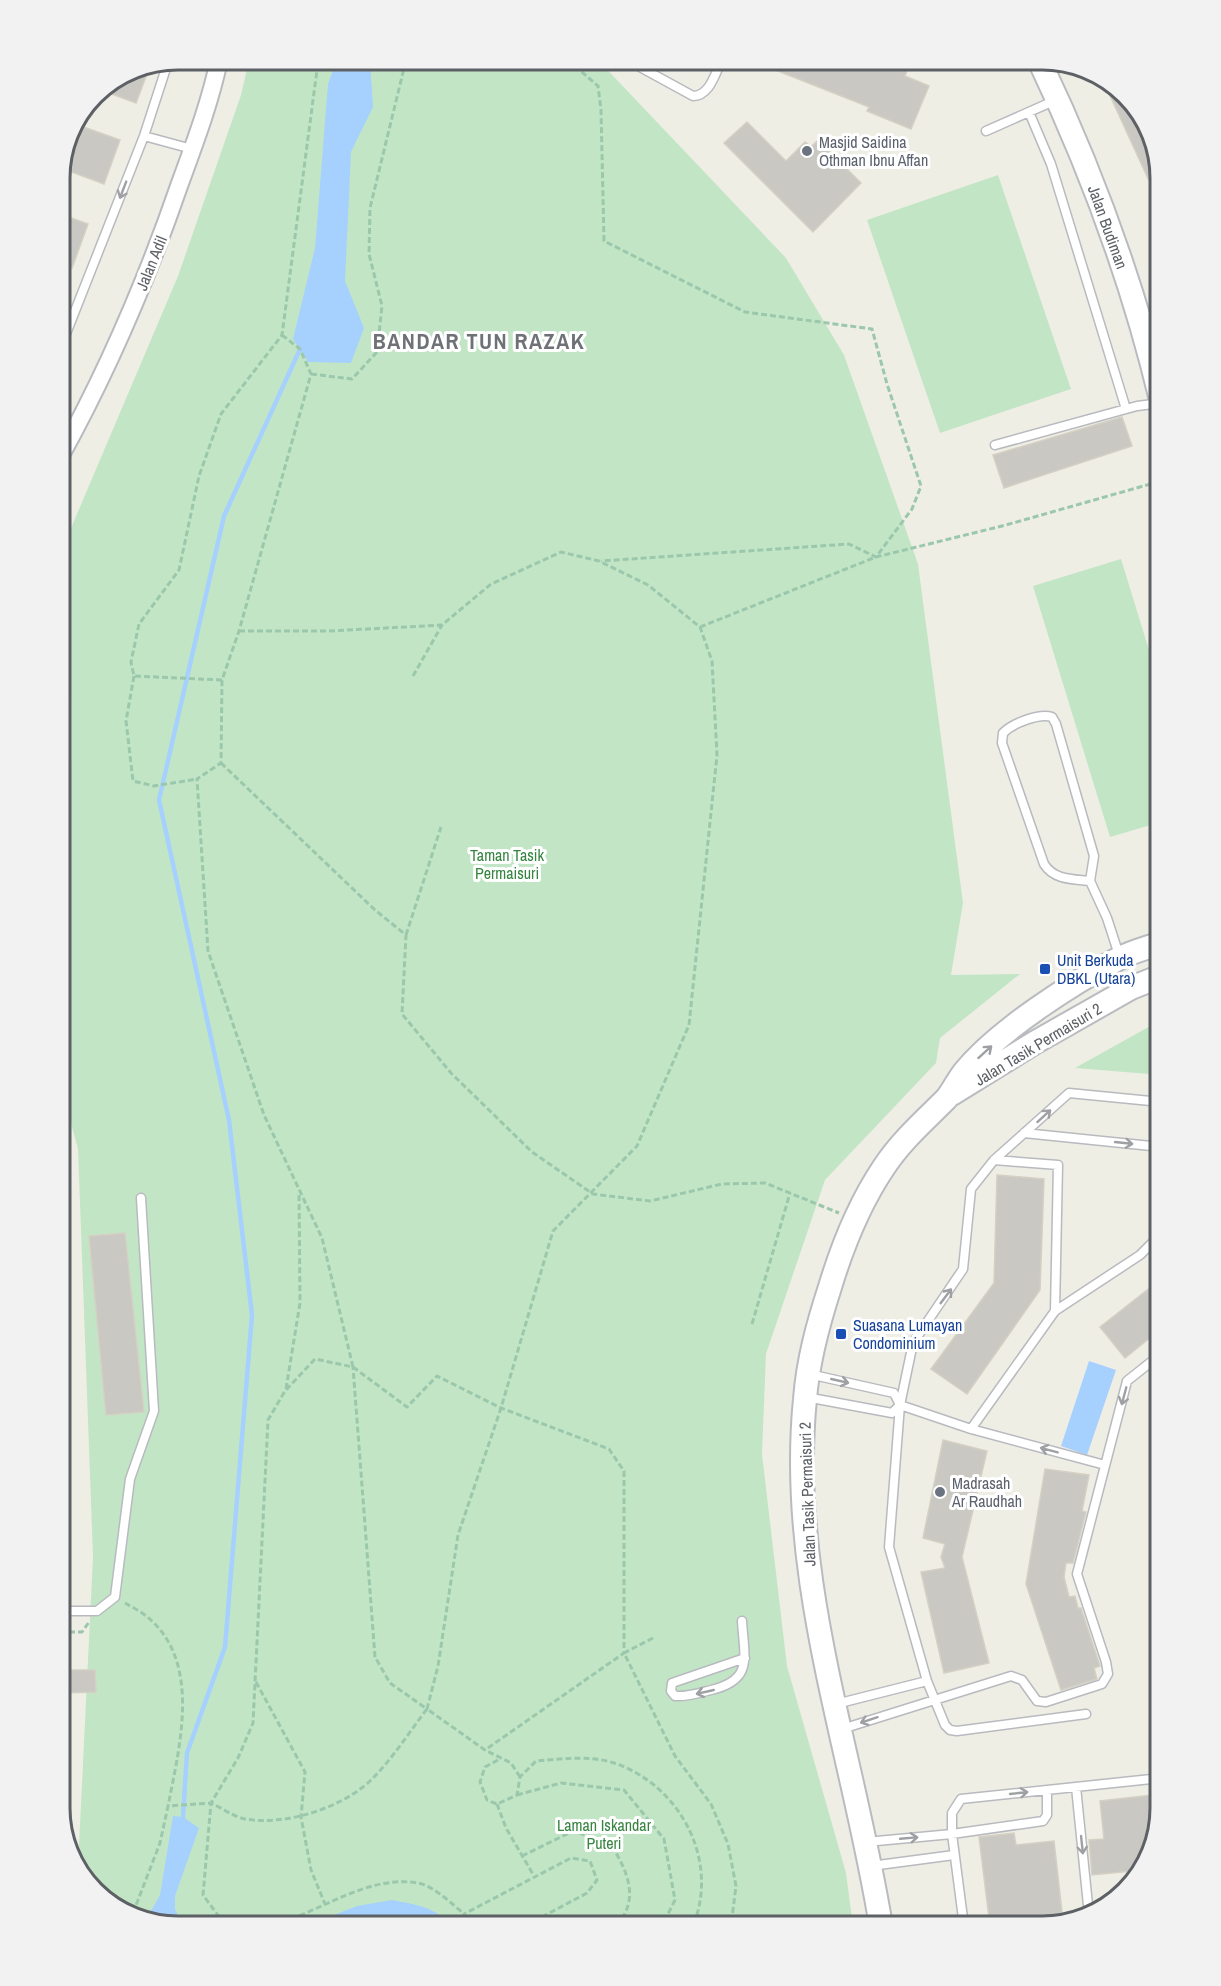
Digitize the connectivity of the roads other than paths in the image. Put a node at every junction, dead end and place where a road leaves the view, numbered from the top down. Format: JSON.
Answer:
{"nodes":[{"id":1,"x":216,"y":70,"type":"edge"},
{"id":2,"x":165,"y":71,"type":"edge"},
{"id":3,"x":646,"y":71,"type":"edge"},
{"id":4,"x":717,"y":71,"type":"edge"},
{"id":5,"x":1044,"y":71,"type":"edge"},
{"id":6,"x":1057,"y":100,"type":"junction"},
{"id":7,"x":1029,"y":112,"type":"junction"},
{"id":8,"x":986,"y":131,"type":"dead end"},
{"id":9,"x":144,"y":136,"type":"junction"},
{"id":10,"x":192,"y":149,"type":"junction"},
{"id":11,"x":71,"y":321,"type":"edge"},
{"id":12,"x":1150,"y":354,"type":"edge"},
{"id":13,"x":1150,"y":404,"type":"edge"},
{"id":14,"x":1125,"y":409,"type":"junction"},
{"id":15,"x":71,"y":437,"type":"edge"},
{"id":16,"x":995,"y":445,"type":"dead end"},
{"id":17,"x":1090,"y":881,"type":"junction"},
{"id":18,"x":1150,"y":947,"type":"edge"},
{"id":19,"x":1120,"y":958,"type":"junction"},
{"id":20,"x":1150,"y":980,"type":"edge"},
{"id":21,"x":948,"y":1096,"type":"junction"},
{"id":22,"x":1150,"y":1101,"type":"edge"},
{"id":23,"x":1024,"y":1133,"type":"junction"},
{"id":24,"x":1150,"y":1146,"type":"edge"},
{"id":25,"x":994,"y":1160,"type":"junction"},
{"id":26,"x":141,"y":1198,"type":"dead end"},
{"id":27,"x":1150,"y":1245,"type":"edge"},
{"id":28,"x":1055,"y":1311,"type":"junction"},
{"id":29,"x":1150,"y":1363,"type":"edge"},
{"id":30,"x":808,"y":1374,"type":"junction"},
{"id":31,"x":805,"y":1397,"type":"junction"},
{"id":32,"x":900,"y":1405,"type":"junction"},
{"id":33,"x":971,"y":1429,"type":"junction"},
{"id":34,"x":1105,"y":1465,"type":"junction"},
{"id":35,"x":70,"y":1611,"type":"edge"},
{"id":36,"x":742,"y":1621,"type":"dead end"},
{"id":37,"x":745,"y":1658,"type":"junction"},
{"id":38,"x":927,"y":1681,"type":"junction"},
{"id":39,"x":935,"y":1699,"type":"junction"},
{"id":40,"x":836,"y":1704,"type":"junction"},
{"id":41,"x":1086,"y":1714,"type":"dead end"},
{"id":42,"x":841,"y":1729,"type":"junction"},
{"id":43,"x":1150,"y":1779,"type":"edge"},
{"id":44,"x":1076,"y":1787,"type":"junction"},
{"id":45,"x":1047,"y":1790,"type":"junction"},
{"id":46,"x":952,"y":1834,"type":"junction"},
{"id":47,"x":866,"y":1842,"type":"junction"},
{"id":48,"x":954,"y":1855,"type":"junction"},
{"id":49,"x":871,"y":1866,"type":"junction"},
{"id":50,"x":1088,"y":1905,"type":"edge"},
{"id":51,"x":879,"y":1916,"type":"edge"},
{"id":52,"x":963,"y":1916,"type":"edge"}],
"edges":[{"from":1,"to":10,"type":"street","name":"Jalan Adil"},
{"from":2,"to":9,"type":"lane"},
{"from":3,"to":4,"type":"lane"},
{"from":5,"to":6,"type":"street","name":"Jalan Budiman"},
{"from":6,"to":7,"type":"lane"},
{"from":6,"to":12,"type":"street","name":"Jalan Budiman"},
{"from":7,"to":8,"type":"lane"},
{"from":7,"to":14,"type":"lane"},
{"from":9,"to":10,"type":"lane"},
{"from":9,"to":11,"type":"lane","one_way":true},
{"from":10,"to":15,"type":"street","name":"Jalan Adil"},
{"from":13,"to":14,"type":"lane"},
{"from":14,"to":16,"type":"lane"},
{"from":17,"to":17,"type":"lane"},
{"from":17,"to":19,"type":"lane"},
{"from":18,"to":19,"type":"street","name":"Jalan Tasik Permaisuri 2"},
{"from":21,"to":19,"type":"street","name":"Jalan Tasik Permaisuri 2","one_way":true},
{"from":20,"to":21,"type":"street","name":"Jalan Tasik Permaisuri 2"},
{"from":21,"to":30,"type":"street","name":"Jalan Tasik Permaisuri 2"},
{"from":23,"to":22,"type":"lane","one_way":true},
{"from":23,"to":24,"type":"lane","one_way":true},
{"from":23,"to":25,"type":"lane"},
{"from":25,"to":28,"type":"lane"},
{"from":32,"to":25,"type":"lane","one_way":true},
{"from":26,"to":35,"type":"lane"},
{"from":27,"to":28,"type":"lane"},
{"from":28,"to":33,"type":"lane"},
{"from":29,"to":34,"type":"lane","one_way":true},
{"from":30,"to":31,"type":"street","name":"Jalan Tasik Permaisuri 2"},
{"from":30,"to":32,"type":"lane","one_way":true},
{"from":31,"to":32,"type":"lane"},
{"from":31,"to":40,"type":"street","name":"Jalan Tasik Permaisuri 2"},
{"from":32,"to":33,"type":"lane"},
{"from":32,"to":38,"type":"lane"},
{"from":34,"to":33,"type":"lane","one_way":true},
{"from":34,"to":39,"type":"lane"},
{"from":36,"to":37,"type":"lane"},
{"from":37,"to":37,"type":"lane","one_way":true},
{"from":38,"to":39,"type":"lane"},
{"from":38,"to":40,"type":"lane"},
{"from":39,"to":41,"type":"lane"},
{"from":39,"to":42,"type":"lane","one_way":true},
{"from":40,"to":42,"type":"street","name":"Jalan Tasik Permaisuri 2"},
{"from":42,"to":47,"type":"street","name":"Jalan Tasik Permaisuri 2"},
{"from":43,"to":44,"type":"lane"},
{"from":44,"to":45,"type":"lane"},
{"from":44,"to":50,"type":"lane","one_way":true},
{"from":46,"to":45,"type":"lane","one_way":true},
{"from":45,"to":46,"type":"lane"},
{"from":47,"to":46,"type":"lane","one_way":true},
{"from":46,"to":48,"type":"lane"},
{"from":47,"to":49,"type":"street","name":"Jalan Tasik Permaisuri 2"},
{"from":48,"to":49,"type":"lane"},
{"from":48,"to":52,"type":"lane"},
{"from":49,"to":51,"type":"street","name":"Jalan Tasik Permaisuri 2"}]}
